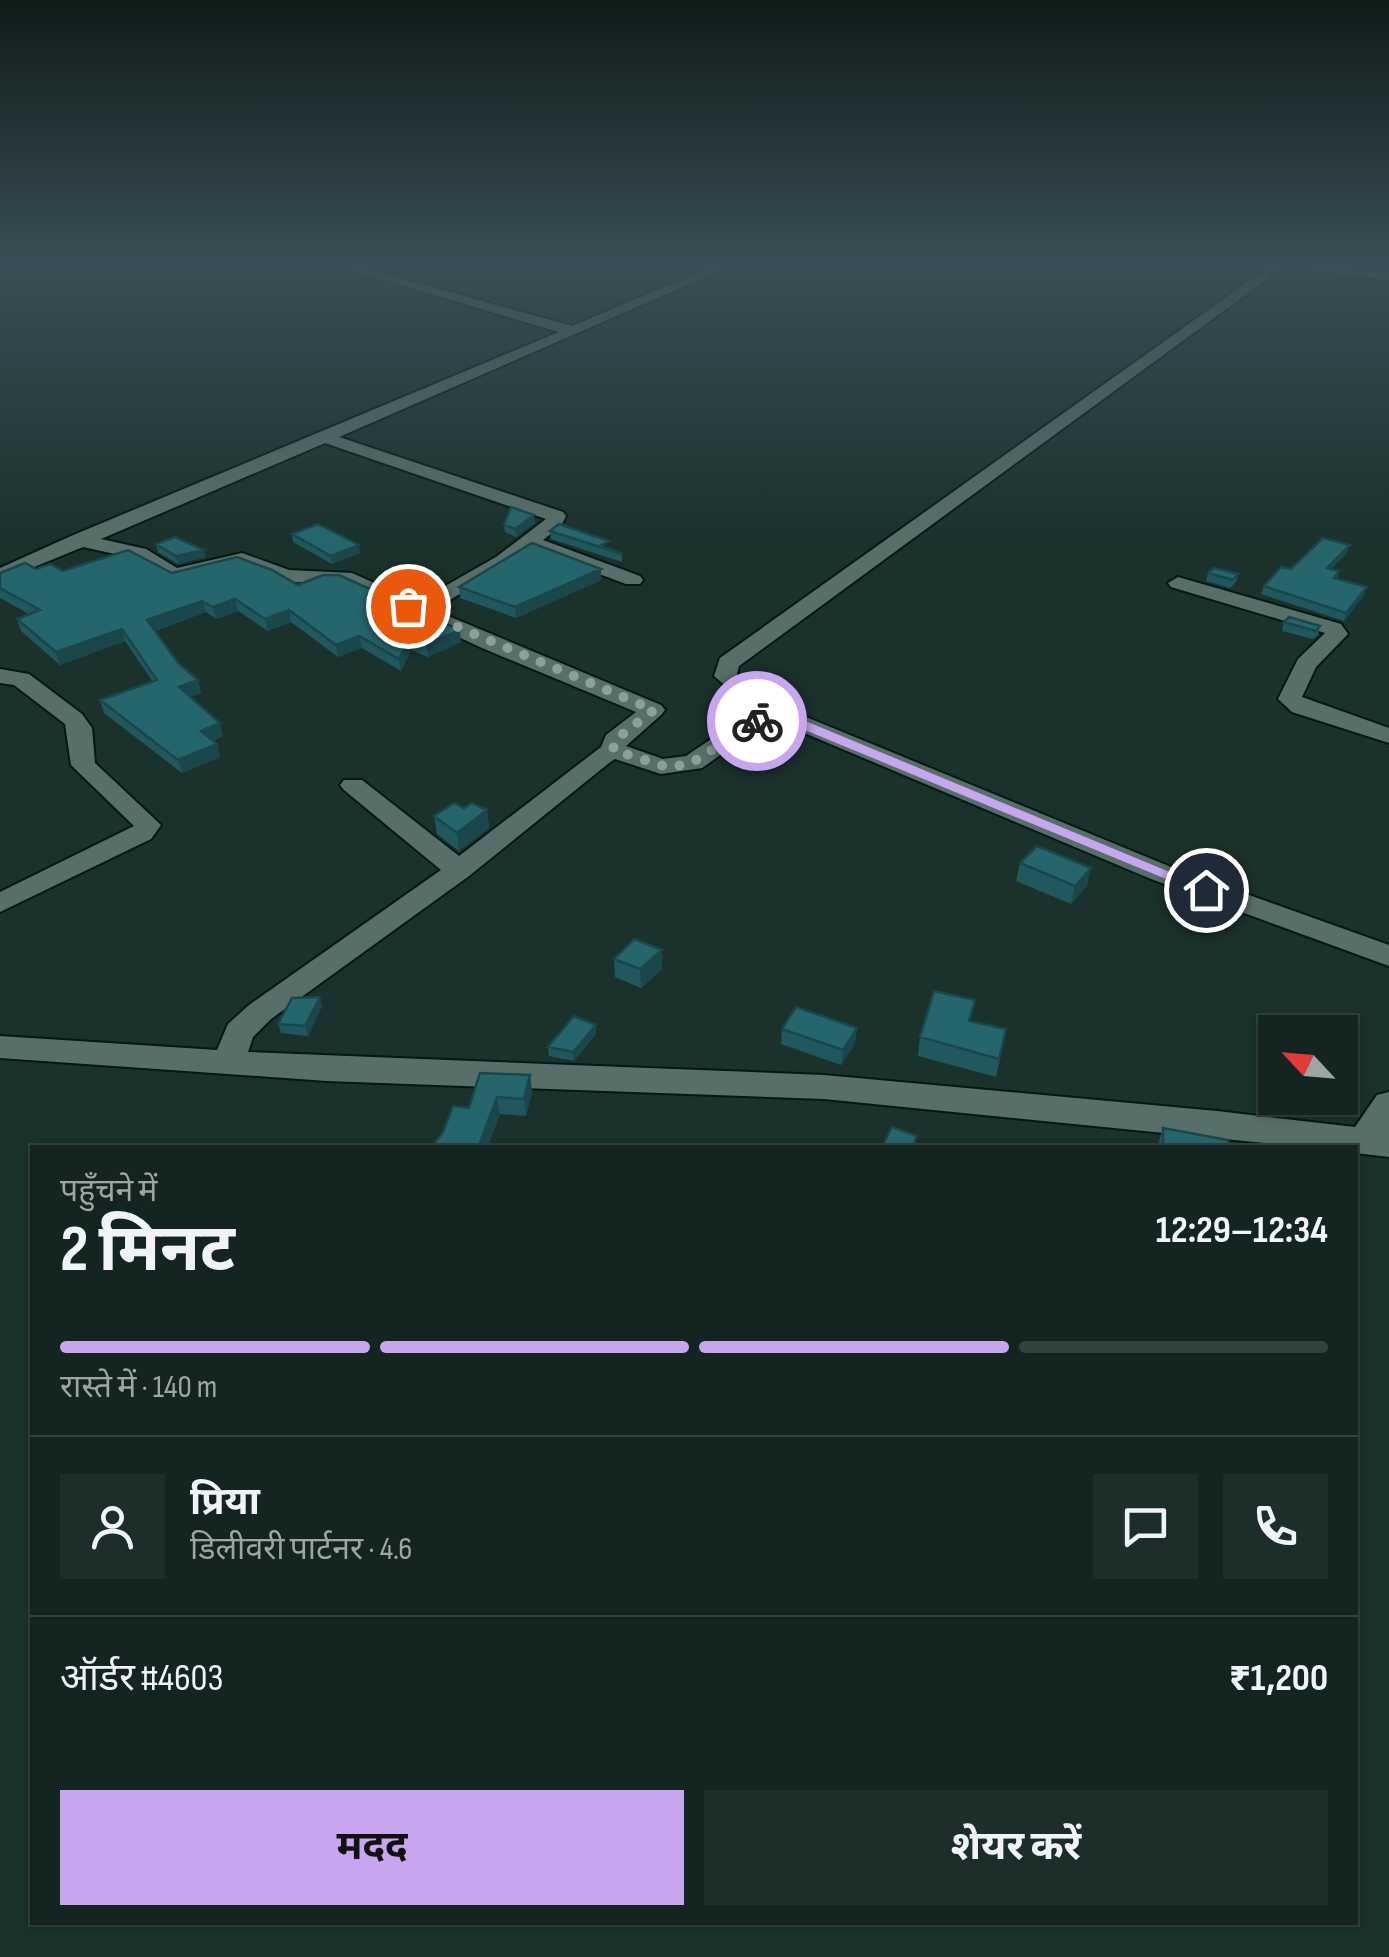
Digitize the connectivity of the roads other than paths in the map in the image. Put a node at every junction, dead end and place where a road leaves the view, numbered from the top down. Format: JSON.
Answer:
{"nodes":[{"id":1,"x":509,"y":357,"type":"edge"},
{"id":2,"x":1152,"y":357,"type":"edge"},
{"id":3,"x":324,"y":436,"type":"junction"},
{"id":4,"x":78,"y":540,"type":"junction"},
{"id":5,"x":527,"y":541,"type":"junction"},
{"id":6,"x":0,"y":574,"type":"edge"},
{"id":7,"x":632,"y":580,"type":"dead end"},
{"id":8,"x":1178,"y":583,"type":"dead end"},
{"id":9,"x":417,"y":611,"type":"junction"},
{"id":10,"x":0,"y":676,"type":"edge"},
{"id":11,"x":769,"y":710,"type":"junction"},
{"id":12,"x":1389,"y":736,"type":"edge"},
{"id":13,"x":613,"y":750,"type":"junction"},
{"id":14,"x":353,"y":784,"type":"dead end"},
{"id":15,"x":459,"y":870,"type":"junction"},
{"id":16,"x":0,"y":903,"type":"edge"},
{"id":17,"x":1389,"y":956,"type":"edge"},
{"id":18,"x":0,"y":1047,"type":"edge"},
{"id":19,"x":229,"y":1063,"type":"junction"},
{"id":20,"x":1389,"y":1104,"type":"edge"},
{"id":21,"x":1377,"y":1142,"type":"edge"}],
"edges":[{"from":1,"to":3,"type":"street"},
{"from":2,"to":11,"type":"street"},
{"from":3,"to":4,"type":"street"},
{"from":3,"to":5,"type":"street"},
{"from":4,"to":6,"type":"street"},
{"from":4,"to":9,"type":"street"},
{"from":5,"to":7,"type":"street"},
{"from":5,"to":9,"type":"street"},
{"from":8,"to":12,"type":"street"},
{"from":9,"to":13,"type":"street"},
{"from":10,"to":16,"type":"street"},
{"from":11,"to":13,"type":"street"},
{"from":11,"to":17,"type":"street"},
{"from":13,"to":15,"type":"street"},
{"from":14,"to":15,"type":"street"},
{"from":15,"to":19,"type":"street"},
{"from":18,"to":19,"type":"street"},
{"from":19,"to":21,"type":"street"},
{"from":20,"to":21,"type":"street"}]}
